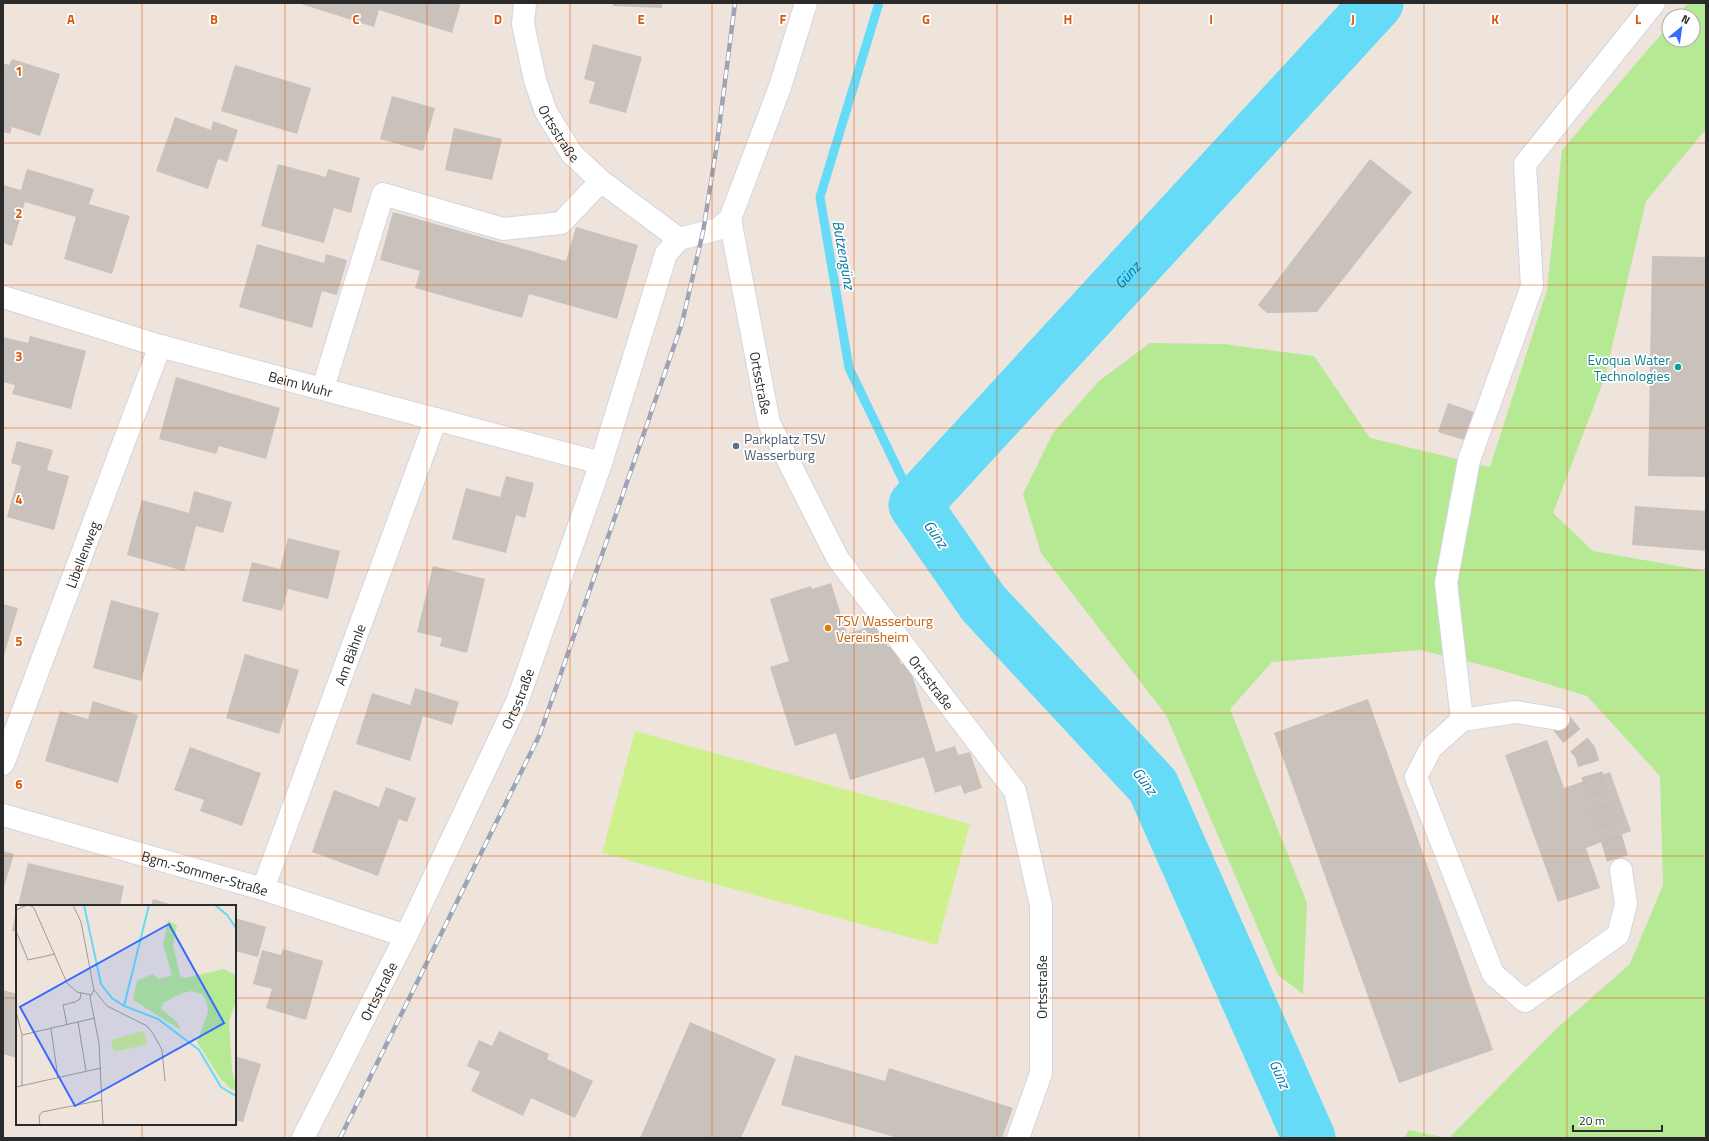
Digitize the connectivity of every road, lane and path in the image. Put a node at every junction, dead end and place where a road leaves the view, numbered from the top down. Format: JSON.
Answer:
{"nodes":[{"id":1,"x":525,"y":3,"type":"edge"},
{"id":2,"x":806,"y":3,"type":"edge"},
{"id":3,"x":1654,"y":3,"type":"edge"},
{"id":4,"x":601,"y":181,"type":"junction"},
{"id":5,"x":730,"y":219,"type":"junction"},
{"id":6,"x":679,"y":239,"type":"junction"},
{"id":7,"x":3,"y":297,"type":"edge"},
{"id":8,"x":160,"y":346,"type":"junction"},
{"id":9,"x":323,"y":388,"type":"junction"},
{"id":10,"x":436,"y":419,"type":"junction"},
{"id":11,"x":601,"y":463,"type":"junction"},
{"id":12,"x":1558,"y":719,"type":"tunnel mouth"},
{"id":13,"x":1462,"y":720,"type":"junction"},
{"id":14,"x":3,"y":764,"type":"edge"},
{"id":15,"x":3,"y":814,"type":"edge"},
{"id":16,"x":1621,"y":870,"type":"tunnel mouth"},
{"id":17,"x":263,"y":889,"type":"junction"},
{"id":18,"x":406,"y":936,"type":"junction"},
{"id":19,"x":303,"y":1138,"type":"edge"},
{"id":20,"x":1018,"y":1138,"type":"edge"}],
"edges":[{"from":1,"to":4,"type":"street","name":"Ortsstraße"},
{"from":2,"to":5,"type":"street"},
{"from":3,"to":13,"type":"street"},
{"from":4,"to":6,"type":"street","name":"Ortsstraße"},
{"from":4,"to":9,"type":"street"},
{"from":5,"to":6,"type":"street"},
{"from":5,"to":20,"type":"street","name":"Ortsstraße"},
{"from":6,"to":11,"type":"street","name":"Ortsstraße"},
{"from":7,"to":8,"type":"street","name":"Beim Wuhr"},
{"from":8,"to":9,"type":"street","name":"Beim Wuhr"},
{"from":8,"to":14,"type":"street","name":"Libellenweg"},
{"from":9,"to":10,"type":"street","name":"Beim Wuhr"},
{"from":10,"to":11,"type":"street","name":"Beim Wuhr"},
{"from":10,"to":17,"type":"street","name":"Am Bähnle"},
{"from":11,"to":18,"type":"street","name":"Ortsstraße"},
{"from":12,"to":13,"type":"street"},
{"from":13,"to":16,"type":"street"},
{"from":15,"to":17,"type":"street","name":"Bgm.-Sommer-Straße"},
{"from":17,"to":18,"type":"street","name":"Bgm.-Sommer-Straße"},
{"from":18,"to":19,"type":"street","name":"Ortsstraße"}]}
